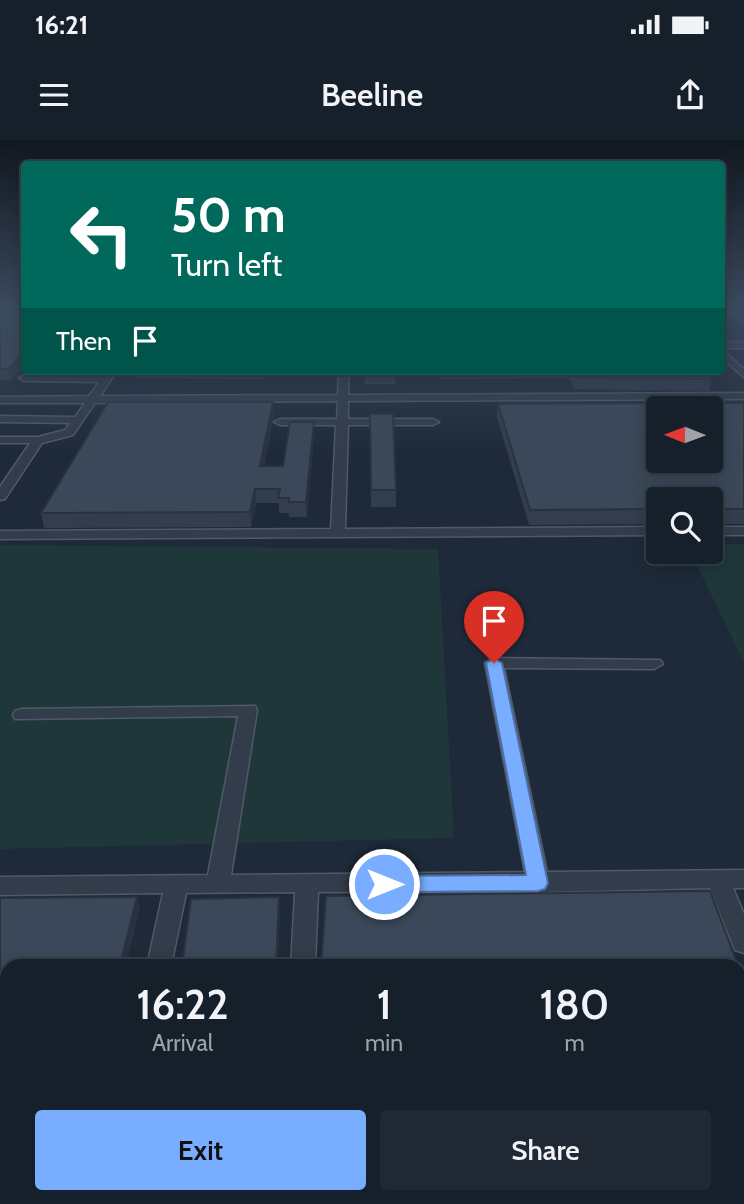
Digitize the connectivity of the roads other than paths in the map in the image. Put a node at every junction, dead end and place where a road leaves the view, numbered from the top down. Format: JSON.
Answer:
{"nodes":[{"id":1,"x":725,"y":356,"type":"edge"},
{"id":2,"x":744,"y":374,"type":"edge"},
{"id":3,"x":109,"y":375,"type":"edge"},
{"id":4,"x":344,"y":375,"type":"edge"},
{"id":5,"x":24,"y":378,"type":"dead end"},
{"id":6,"x":744,"y":396,"type":"edge"},
{"id":7,"x":343,"y":398,"type":"junction"},
{"id":8,"x":0,"y":400,"type":"edge"},
{"id":9,"x":93,"y":400,"type":"junction"},
{"id":10,"x":0,"y":419,"type":"edge"},
{"id":11,"x":79,"y":420,"type":"junction"},
{"id":12,"x":281,"y":422,"type":"dead end"},
{"id":13,"x":342,"y":422,"type":"junction"},
{"id":14,"x":433,"y":422,"type":"dead end"},
{"id":15,"x":0,"y":440,"type":"edge"},
{"id":16,"x":38,"y":440,"type":"junction"},
{"id":17,"x":0,"y":471,"type":"edge"},
{"id":18,"x":17,"y":471,"type":"junction"},
{"id":19,"x":0,"y":496,"type":"edge"},
{"id":20,"x":646,"y":531,"type":"edge"},
{"id":21,"x":723,"y":531,"type":"edge"},
{"id":22,"x":744,"y":531,"type":"edge"},
{"id":23,"x":338,"y":532,"type":"junction"},
{"id":24,"x":0,"y":535,"type":"edge"},
{"id":25,"x":654,"y":664,"type":"dead end"},
{"id":26,"x":22,"y":715,"type":"dead end"},
{"id":27,"x":744,"y":879,"type":"edge"},
{"id":28,"x":718,"y":880,"type":"junction"},
{"id":29,"x":538,"y":883,"type":"junction"},
{"id":30,"x":307,"y":884,"type":"junction"},
{"id":31,"x":176,"y":885,"type":"junction"},
{"id":32,"x":218,"y":885,"type":"junction"},
{"id":33,"x":0,"y":886,"type":"edge"},
{"id":34,"x":744,"y":943,"type":"edge"},
{"id":35,"x":160,"y":959,"type":"edge"},
{"id":36,"x":303,"y":959,"type":"edge"}],
"edges":[{"from":1,"to":2,"type":"street"},
{"from":3,"to":5,"type":"street"},
{"from":3,"to":9,"type":"street"},
{"from":4,"to":7,"type":"street"},
{"from":6,"to":7,"type":"street"},
{"from":7,"to":9,"type":"street"},
{"from":7,"to":13,"type":"street"},
{"from":8,"to":9,"type":"street"},
{"from":9,"to":11,"type":"street"},
{"from":10,"to":11,"type":"street"},
{"from":11,"to":16,"type":"street"},
{"from":12,"to":13,"type":"street"},
{"from":13,"to":14,"type":"street"},
{"from":13,"to":23,"type":"street"},
{"from":15,"to":16,"type":"street"},
{"from":16,"to":18,"type":"street"},
{"from":17,"to":18,"type":"street"},
{"from":18,"to":19,"type":"street"},
{"from":20,"to":23,"type":"street"},
{"from":21,"to":22,"type":"street"},
{"from":23,"to":24,"type":"street"},
{"from":25,"to":29,"type":"street"},
{"from":26,"to":32,"type":"street"},
{"from":27,"to":28,"type":"street"},
{"from":28,"to":29,"type":"street"},
{"from":28,"to":34,"type":"street"},
{"from":29,"to":30,"type":"street"},
{"from":30,"to":32,"type":"street"},
{"from":30,"to":36,"type":"street"},
{"from":31,"to":32,"type":"street"},
{"from":31,"to":33,"type":"street"},
{"from":31,"to":35,"type":"street"}]}
